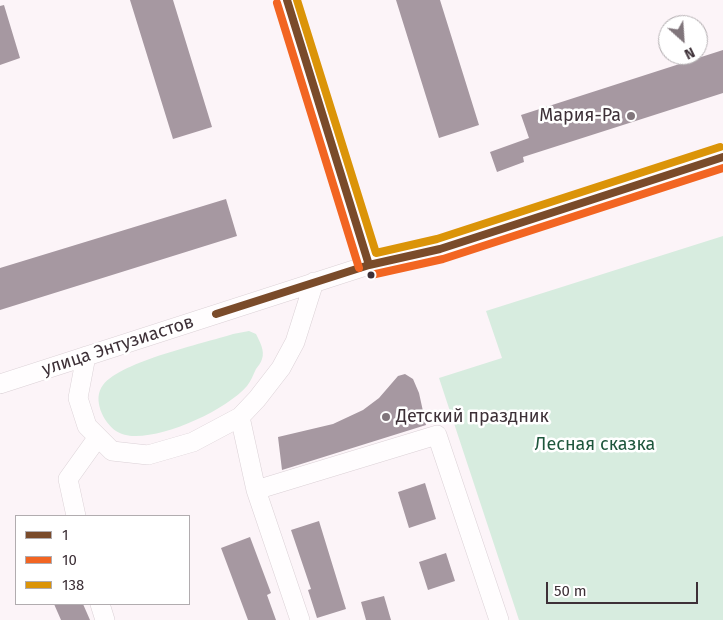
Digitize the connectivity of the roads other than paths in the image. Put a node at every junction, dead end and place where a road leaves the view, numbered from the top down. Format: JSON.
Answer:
{"nodes":[{"id":1,"x":287,"y":0,"type":"edge"},
{"id":2,"x":723,"y":158,"type":"edge"},
{"id":3,"x":369,"y":265,"type":"junction"},
{"id":4,"x":314,"y":282,"type":"junction"},
{"id":5,"x":86,"y":356,"type":"junction"},
{"id":6,"x":0,"y":384,"type":"edge"},
{"id":7,"x":240,"y":417,"type":"junction"},
{"id":8,"x":98,"y":436,"type":"junction"},
{"id":9,"x":256,"y":490,"type":"junction"},
{"id":10,"x":76,"y":515,"type":"edge"},
{"id":11,"x":100,"y":605,"type":"edge"},
{"id":12,"x":105,"y":620,"type":"edge"},
{"id":13,"x":300,"y":620,"type":"edge"},
{"id":14,"x":499,"y":620,"type":"edge"}],
"edges":[{"from":1,"to":3,"type":"street"},
{"from":2,"to":3,"type":"street","name":"улица Энтузиастов"},
{"from":3,"to":4,"type":"street","name":"улица Энтузиастов"},
{"from":4,"to":5,"type":"street","name":"улица Энтузиастов"},
{"from":4,"to":7,"type":"street"},
{"from":5,"to":6,"type":"street","name":"улица Энтузиастов"},
{"from":5,"to":8,"type":"street"},
{"from":7,"to":8,"type":"street"},
{"from":7,"to":9,"type":"street"},
{"from":8,"to":10,"type":"street"},
{"from":9,"to":13,"type":"street"},
{"from":9,"to":14,"type":"street"},
{"from":11,"to":12,"type":"street"}]}
